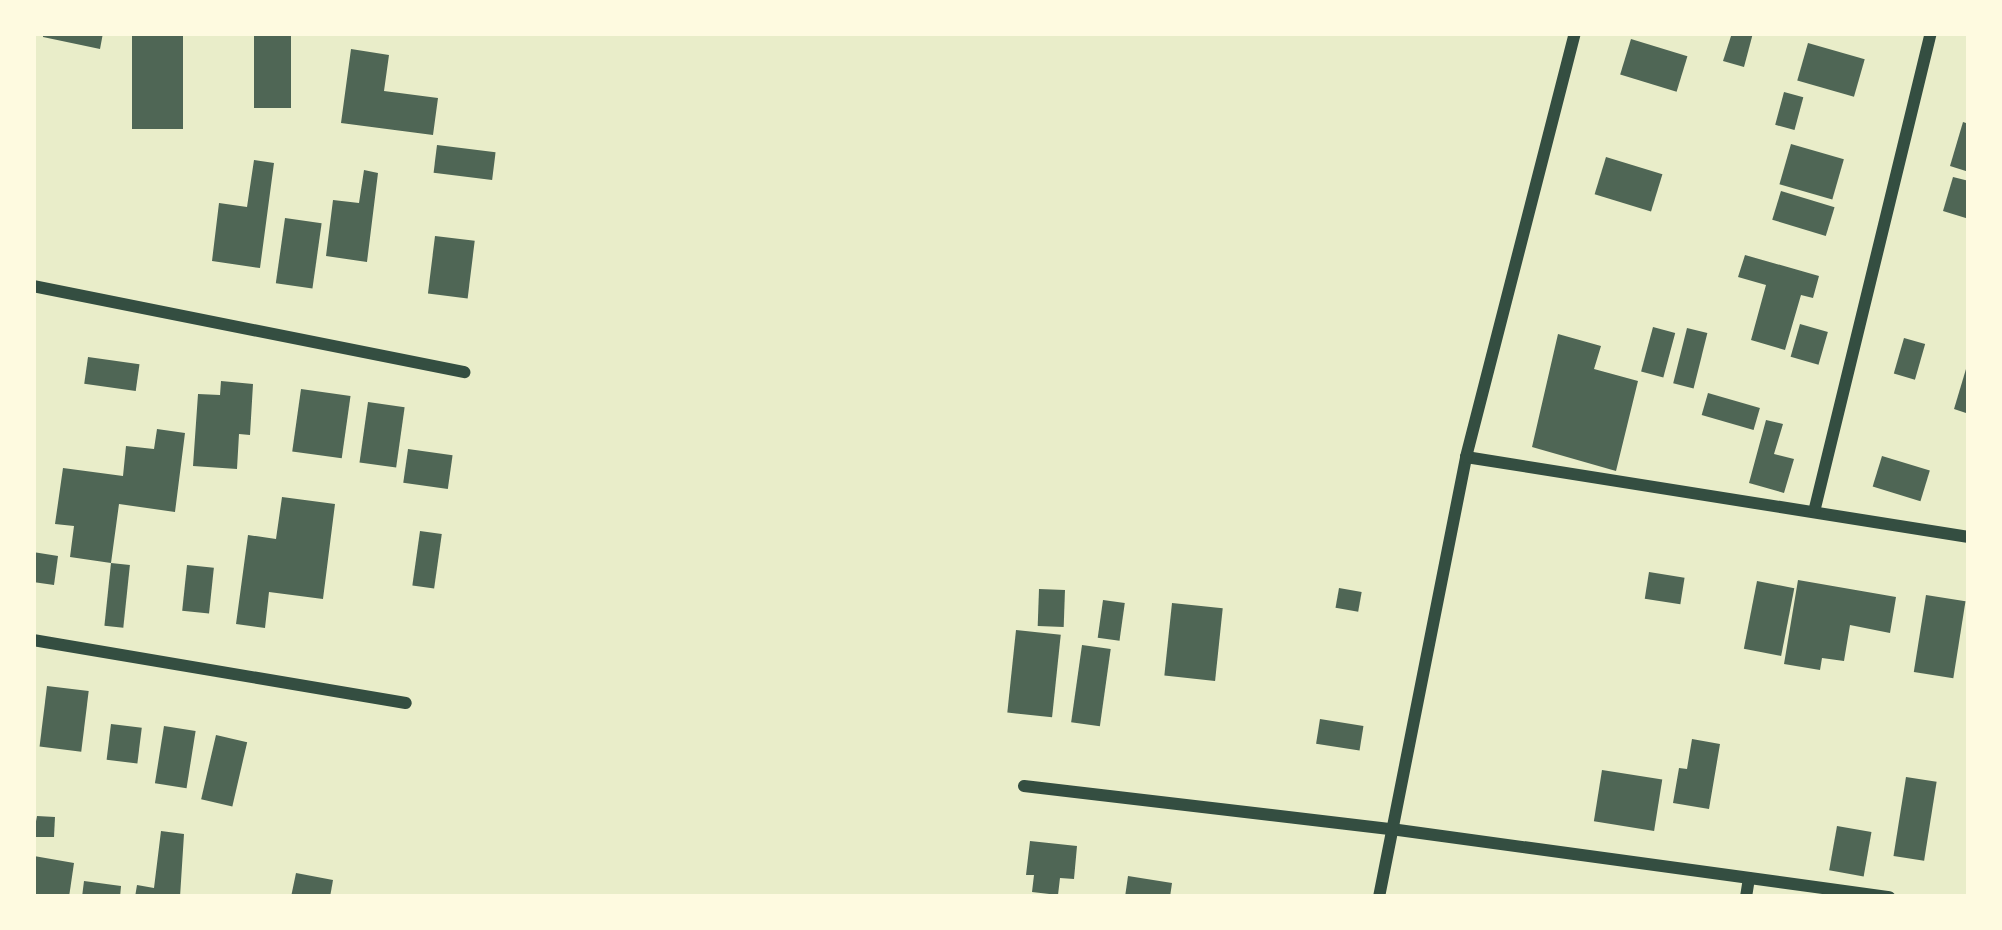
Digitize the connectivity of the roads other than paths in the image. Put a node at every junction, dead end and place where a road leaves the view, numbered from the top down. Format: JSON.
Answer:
{"nodes":[{"id":1,"x":1575,"y":33,"type":"edge"},
{"id":2,"x":1931,"y":33,"type":"edge"},
{"id":3,"x":33,"y":286,"type":"edge"},
{"id":4,"x":465,"y":372,"type":"dead end"},
{"id":5,"x":1466,"y":457,"type":"junction"},
{"id":6,"x":1814,"y":512,"type":"junction"},
{"id":7,"x":1969,"y":537,"type":"edge"},
{"id":8,"x":33,"y":640,"type":"edge"},
{"id":9,"x":406,"y":704,"type":"dead end"},
{"id":10,"x":1024,"y":787,"type":"dead end"},
{"id":11,"x":1390,"y":829,"type":"junction"},
{"id":12,"x":1749,"y":878,"type":"junction"},
{"id":13,"x":1379,"y":897,"type":"edge"},
{"id":14,"x":1747,"y":897,"type":"edge"},
{"id":15,"x":1889,"y":897,"type":"edge"}],
"edges":[{"from":1,"to":5,"type":"street"},
{"from":2,"to":6,"type":"street"},
{"from":3,"to":4,"type":"street"},
{"from":5,"to":6,"type":"street"},
{"from":5,"to":11,"type":"street"},
{"from":6,"to":7,"type":"street"},
{"from":8,"to":9,"type":"street"},
{"from":10,"to":11,"type":"street"},
{"from":11,"to":12,"type":"street"},
{"from":11,"to":13,"type":"street"},
{"from":12,"to":14,"type":"street"},
{"from":12,"to":15,"type":"street"}]}
